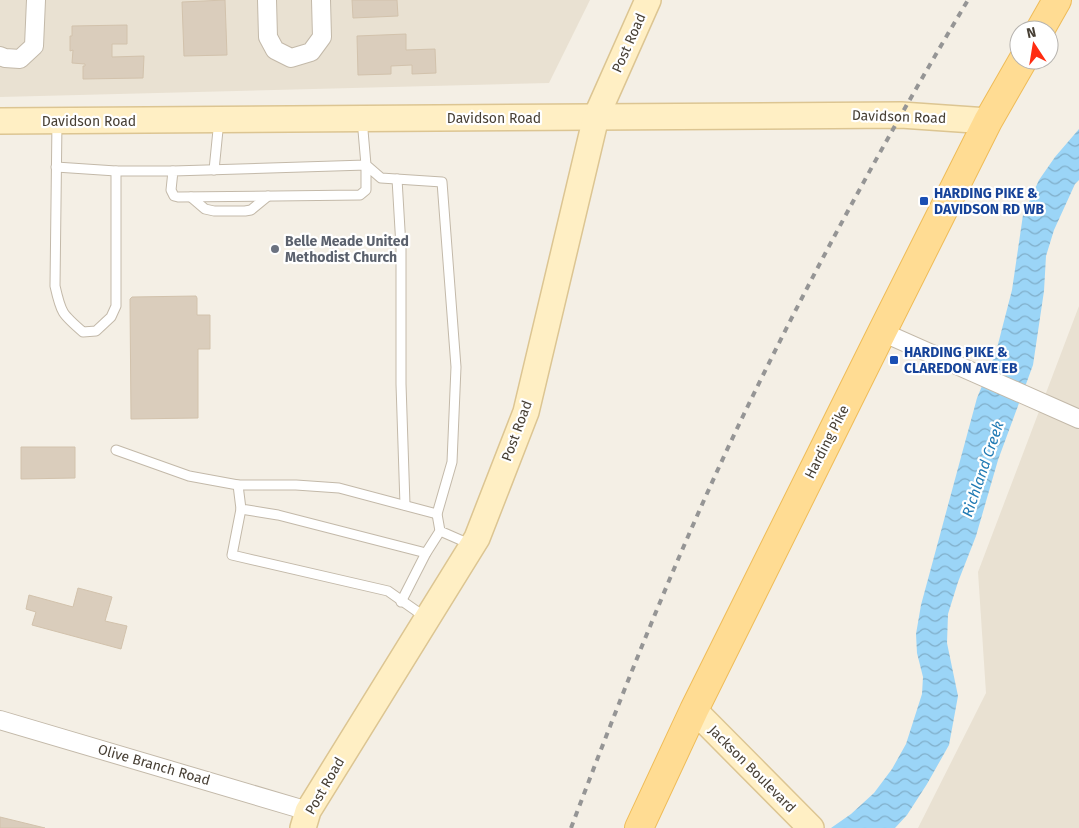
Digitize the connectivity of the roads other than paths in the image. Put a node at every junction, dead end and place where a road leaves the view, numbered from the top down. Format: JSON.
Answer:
{"nodes":[{"id":1,"x":36,"y":0,"type":"edge"},
{"id":2,"x":267,"y":0,"type":"edge"},
{"id":3,"x":321,"y":0,"type":"edge"},
{"id":4,"x":648,"y":0,"type":"edge"},
{"id":5,"x":1057,"y":0,"type":"edge"},
{"id":6,"x":1046,"y":20,"type":"edge"},
{"id":7,"x":0,"y":56,"type":"edge"},
{"id":8,"x":1017,"y":70,"type":"edge"},
{"id":9,"x":596,"y":117,"type":"junction"},
{"id":10,"x":362,"y":119,"type":"junction"},
{"id":11,"x":219,"y":120,"type":"junction"},
{"id":12,"x":0,"y":121,"type":"edge"},
{"id":13,"x":57,"y":121,"type":"junction"},
{"id":14,"x":988,"y":121,"type":"junction"},
{"id":15,"x":366,"y":165,"type":"junction"},
{"id":16,"x":56,"y":167,"type":"junction"},
{"id":17,"x":116,"y":170,"type":"junction"},
{"id":18,"x":214,"y":170,"type":"junction"},
{"id":19,"x":173,"y":171,"type":"junction"},
{"id":20,"x":397,"y":179,"type":"junction"},
{"id":21,"x":268,"y":196,"type":"junction"},
{"id":22,"x":191,"y":197,"type":"junction"},
{"id":23,"x":882,"y":332,"type":"junction"},
{"id":24,"x":1079,"y":419,"type":"edge"},
{"id":25,"x":116,"y":450,"type":"dead end"},
{"id":26,"x":238,"y":485,"type":"junction"},
{"id":27,"x":405,"y":505,"type":"junction"},
{"id":28,"x":241,"y":509,"type":"junction"},
{"id":29,"x":437,"y":514,"type":"junction"},
{"id":30,"x":440,"y":531,"type":"junction"},
{"id":31,"x":472,"y":545,"type":"junction"},
{"id":32,"x":426,"y":553,"type":"junction"},
{"id":33,"x":402,"y":602,"type":"junction"},
{"id":34,"x":427,"y":618,"type":"junction"},
{"id":35,"x":694,"y":710,"type":"junction"},
{"id":36,"x":0,"y":720,"type":"edge"},
{"id":37,"x":306,"y":820,"type":"edge"},
{"id":38,"x":639,"y":828,"type":"edge"},
{"id":39,"x":811,"y":828,"type":"edge"}],
"edges":[{"from":1,"to":7,"type":"street"},
{"from":2,"to":3,"type":"street"},
{"from":4,"to":9,"type":"street","name":"Post Road"},
{"from":5,"to":6,"type":"main road"},
{"from":8,"to":14,"type":"main road","name":"Harding Pike"},
{"from":9,"to":10,"type":"street","name":"Davidson Road"},
{"from":9,"to":14,"type":"street","name":"Davidson Road"},
{"from":9,"to":31,"type":"street","name":"Post Road"},
{"from":10,"to":11,"type":"street","name":"Davidson Road"},
{"from":10,"to":15,"type":"lane"},
{"from":11,"to":13,"type":"street","name":"Davidson Road"},
{"from":11,"to":18,"type":"lane"},
{"from":12,"to":13,"type":"street","name":"Davidson Road"},
{"from":13,"to":16,"type":"lane"},
{"from":14,"to":23,"type":"main road","name":"Harding Pike"},
{"from":15,"to":18,"type":"lane"},
{"from":15,"to":20,"type":"lane"},
{"from":15,"to":21,"type":"lane"},
{"from":16,"to":17,"type":"lane"},
{"from":16,"to":17,"type":"lane"},
{"from":17,"to":19,"type":"lane"},
{"from":18,"to":19,"type":"lane"},
{"from":19,"to":22,"type":"lane"},
{"from":20,"to":27,"type":"lane"},
{"from":20,"to":29,"type":"lane"},
{"from":21,"to":22,"type":"lane"},
{"from":21,"to":22,"type":"lane"},
{"from":23,"to":24,"type":"street"},
{"from":23,"to":35,"type":"main road","name":"Harding Pike"},
{"from":25,"to":26,"type":"lane"},
{"from":26,"to":27,"type":"lane"},
{"from":26,"to":28,"type":"lane"},
{"from":27,"to":29,"type":"lane"},
{"from":28,"to":32,"type":"lane"},
{"from":28,"to":33,"type":"lane"},
{"from":29,"to":30,"type":"lane"},
{"from":30,"to":31,"type":"lane"},
{"from":30,"to":32,"type":"lane"},
{"from":31,"to":34,"type":"street","name":"Post Road"},
{"from":32,"to":33,"type":"lane"},
{"from":33,"to":34,"type":"lane"},
{"from":34,"to":37,"type":"street","name":"Post Road"},
{"from":35,"to":38,"type":"main road","name":"Harding Pike"},
{"from":35,"to":39,"type":"street","name":"Jackson Boulevard"},
{"from":36,"to":37,"type":"street","name":"Olive Branch Road"}]}
